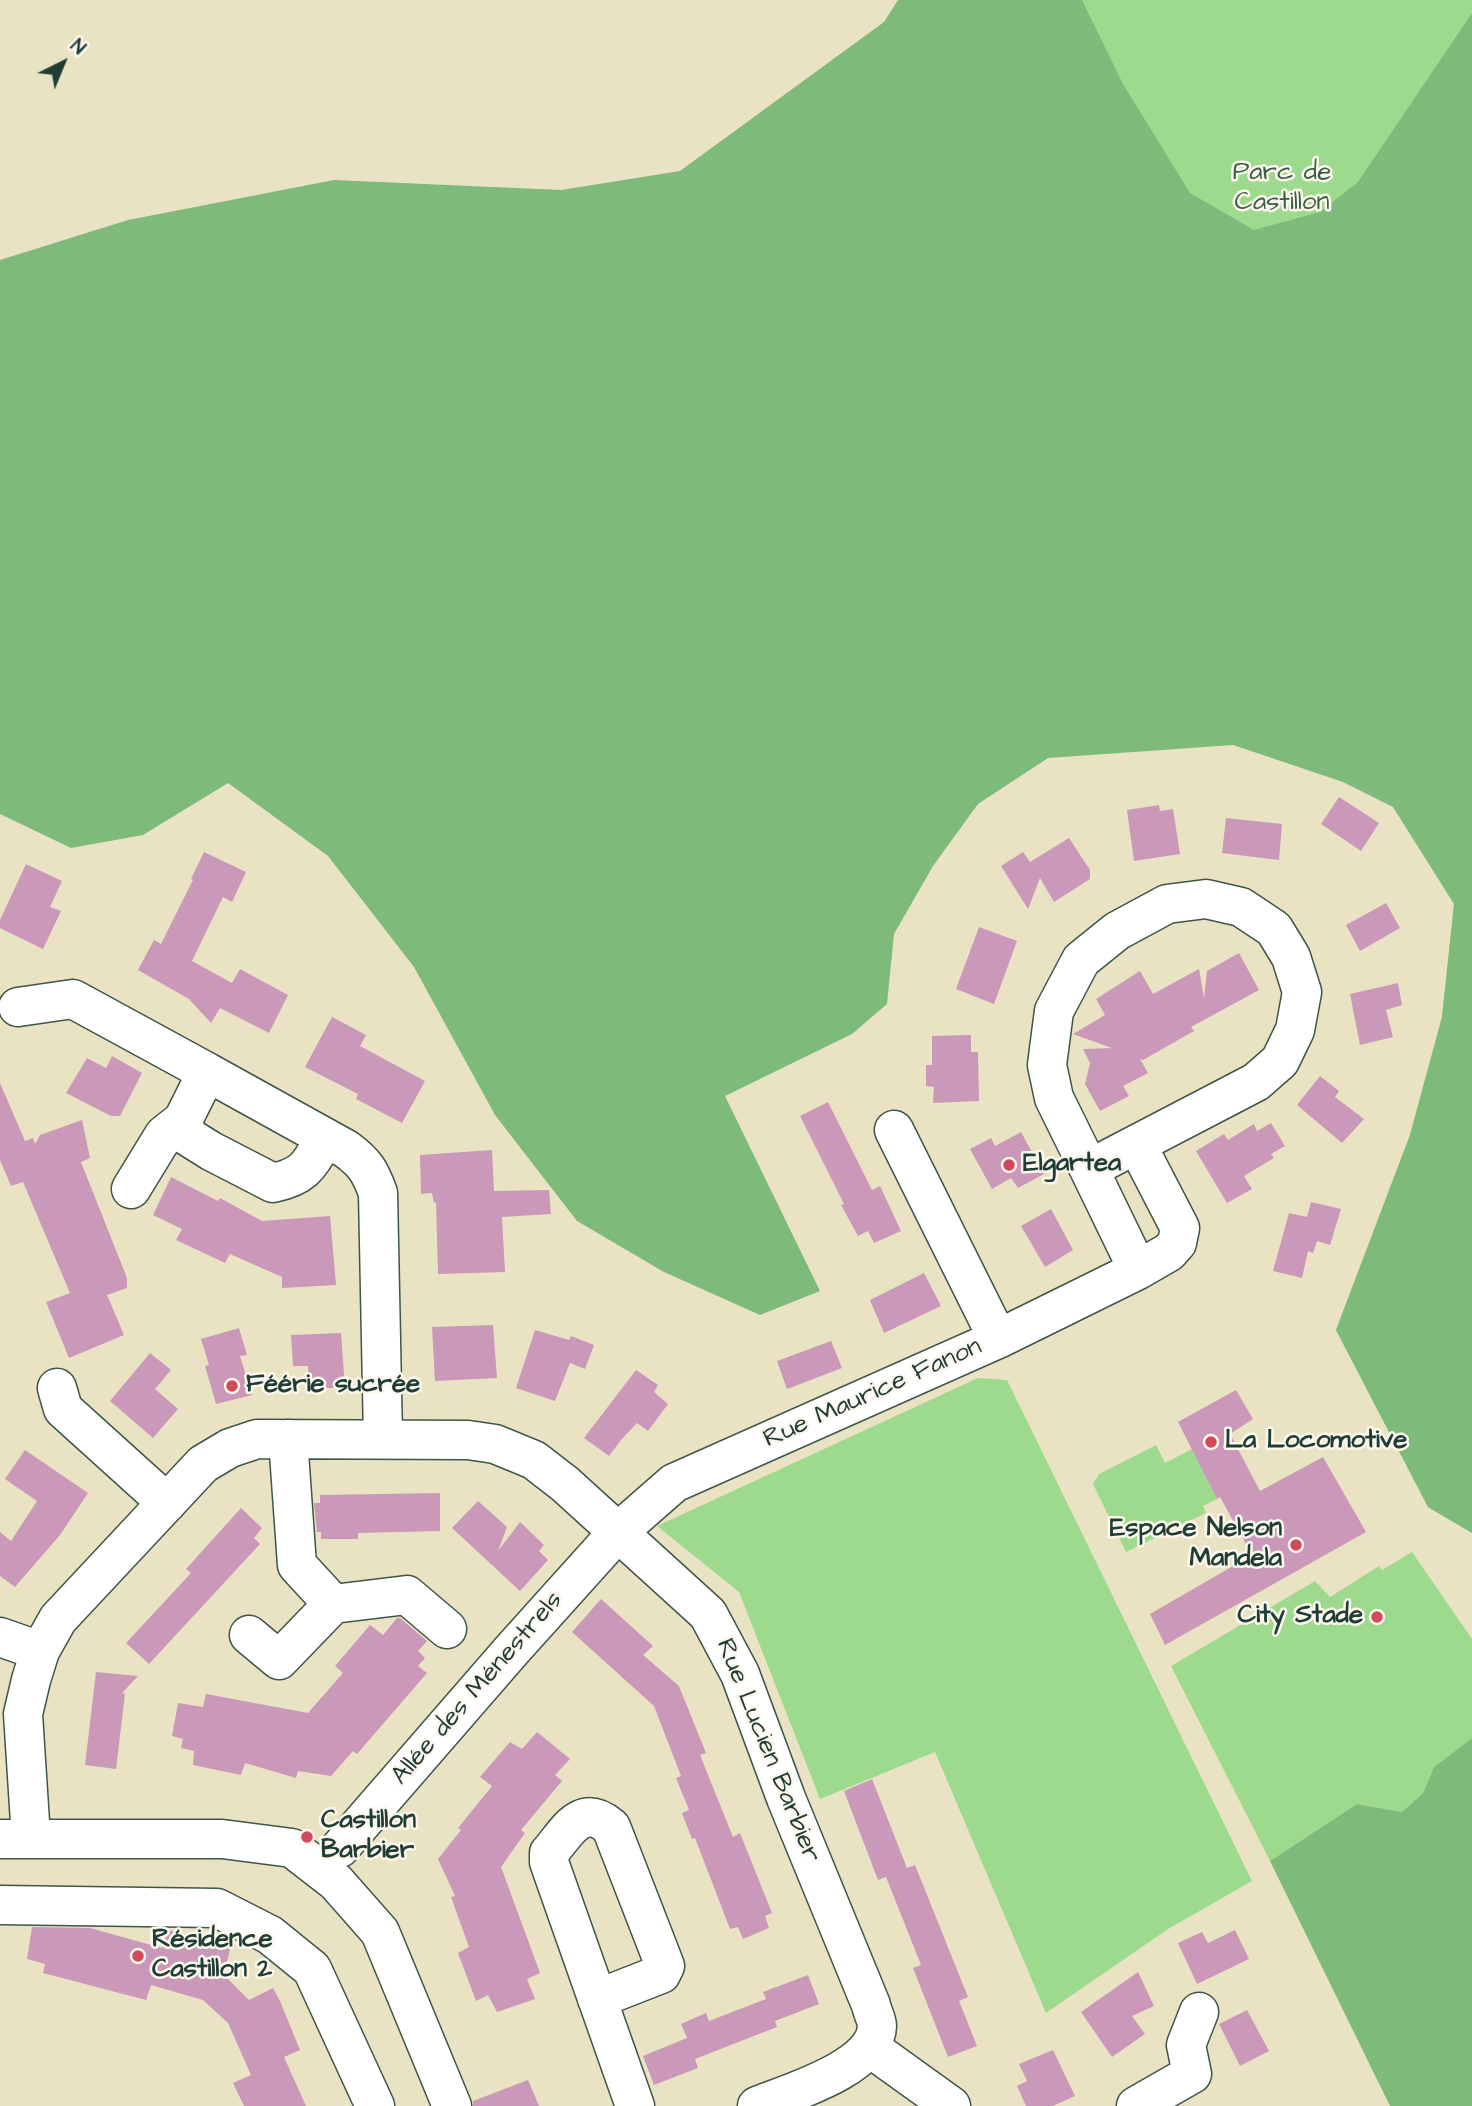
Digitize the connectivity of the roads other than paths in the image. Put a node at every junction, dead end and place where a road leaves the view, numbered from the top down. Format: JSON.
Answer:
{"nodes":[{"id":1,"x":18,"y":1007,"type":"dead end"},
{"id":2,"x":207,"y":1072,"type":"junction"},
{"id":3,"x":183,"y":1120,"type":"junction"},
{"id":4,"x":894,"y":1130,"type":"dead end"},
{"id":5,"x":326,"y":1138,"type":"junction"},
{"id":6,"x":1137,"y":1145,"type":"junction"},
{"id":7,"x":1089,"y":1169,"type":"junction"},
{"id":8,"x":131,"y":1189,"type":"dead end"},
{"id":9,"x":1138,"y":1270,"type":"junction"},
{"id":10,"x":998,"y":1339,"type":"junction"},
{"id":11,"x":57,"y":1388,"type":"dead end"},
{"id":12,"x":383,"y":1438,"type":"junction"},
{"id":13,"x":288,"y":1439,"type":"junction"},
{"id":14,"x":167,"y":1503,"type":"junction"},
{"id":15,"x":618,"y":1532,"type":"junction"},
{"id":16,"x":333,"y":1604,"type":"junction"},
{"id":17,"x":447,"y":1629,"type":"dead end"},
{"id":18,"x":249,"y":1635,"type":"dead end"},
{"id":19,"x":0,"y":1637,"type":"edge"},
{"id":20,"x":40,"y":1651,"type":"junction"},
{"id":21,"x":15,"y":1838,"type":"edge"},
{"id":22,"x":340,"y":1848,"type":"dead end"},
{"id":23,"x":0,"y":1905,"type":"edge"},
{"id":24,"x":597,"y":1999,"type":"dead end"},
{"id":25,"x":1199,"y":2012,"type":"dead end"},
{"id":26,"x":869,"y":2048,"type":"junction"},
{"id":27,"x":375,"y":2106,"type":"edge"},
{"id":28,"x":452,"y":2106,"type":"edge"},
{"id":29,"x":635,"y":2106,"type":"edge"},
{"id":30,"x":757,"y":2106,"type":"edge"},
{"id":31,"x":951,"y":2106,"type":"edge"},
{"id":32,"x":1136,"y":2106,"type":"edge"}],
"edges":[{"from":1,"to":2,"type":"street"},
{"from":2,"to":3,"type":"street"},
{"from":2,"to":5,"type":"street"},
{"from":3,"to":5,"type":"street"},
{"from":3,"to":8,"type":"street"},
{"from":4,"to":10,"type":"street"},
{"from":5,"to":12,"type":"street"},
{"from":6,"to":7,"type":"street"},
{"from":6,"to":7,"type":"street"},
{"from":6,"to":9,"type":"street","name":"Rue Maurice Fanon"},
{"from":7,"to":9,"type":"street"},
{"from":9,"to":10,"type":"street","name":"Rue Maurice Fanon"},
{"from":10,"to":15,"type":"street","name":"Rue Maurice Fanon"},
{"from":11,"to":14,"type":"street"},
{"from":12,"to":13,"type":"street","name":"Rue Lucien Barbier"},
{"from":12,"to":15,"type":"street","name":"Rue Lucien Barbier"},
{"from":13,"to":14,"type":"street","name":"Rue Lucien Barbier"},
{"from":13,"to":16,"type":"street"},
{"from":14,"to":20,"type":"street","name":"Rue Lucien Barbier"},
{"from":15,"to":22,"type":"street","name":"Allée des Ménestrels"},
{"from":15,"to":26,"type":"street","name":"Rue Lucien Barbier"},
{"from":16,"to":17,"type":"street"},
{"from":16,"to":18,"type":"street"},
{"from":19,"to":20,"type":"street"},
{"from":20,"to":21,"type":"street","name":"Rue Lucien Barbier"},
{"from":21,"to":28,"type":"street"},
{"from":23,"to":27,"type":"street"},
{"from":24,"to":29,"type":"street"},
{"from":25,"to":32,"type":"street"},
{"from":26,"to":30,"type":"street"},
{"from":26,"to":31,"type":"street"}]}
